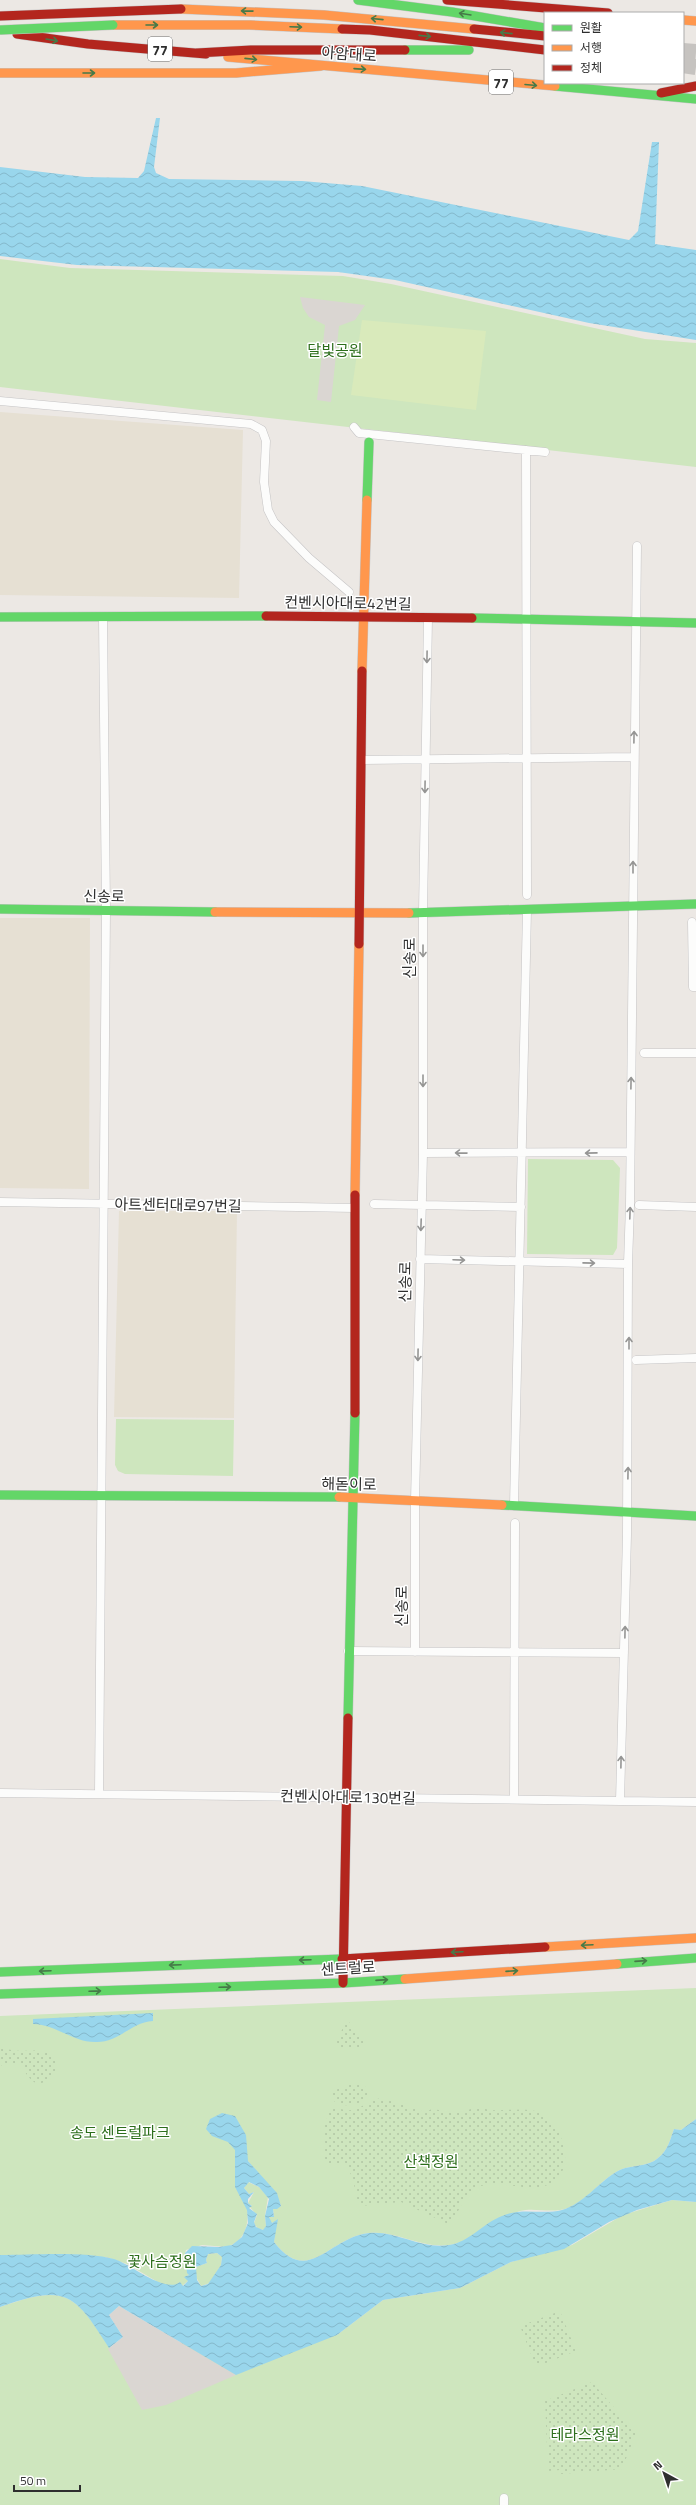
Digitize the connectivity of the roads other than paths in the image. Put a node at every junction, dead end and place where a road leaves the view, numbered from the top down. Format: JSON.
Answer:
{"nodes":[{"id":1,"x":358,"y":0,"type":"edge"},
{"id":2,"x":447,"y":0,"type":"edge"},
{"id":3,"x":596,"y":12,"type":"edge"},
{"id":4,"x":0,"y":16,"type":"edge"},
{"id":5,"x":684,"y":20,"type":"edge"},
{"id":6,"x":696,"y":21,"type":"edge"},
{"id":7,"x":544,"y":28,"type":"edge"},
{"id":8,"x":0,"y":30,"type":"edge"},
{"id":9,"x":544,"y":36,"type":"edge"},
{"id":10,"x":544,"y":51,"type":"edge"},
{"id":11,"x":544,"y":51,"type":"edge"},
{"id":12,"x":197,"y":53,"type":"junction"},
{"id":13,"x":321,"y":66,"type":"junction"},
{"id":14,"x":0,"y":73,"type":"edge"},
{"id":15,"x":614,"y":84,"type":"edge"},
{"id":16,"x":696,"y":86,"type":"edge"},
{"id":17,"x":594,"y":91,"type":"junction"},
{"id":18,"x":646,"y":96,"type":"junction"},
{"id":19,"x":681,"y":99,"type":"junction"},
{"id":20,"x":696,"y":99,"type":"edge"},
{"id":21,"x":696,"y":103,"type":"edge"},
{"id":22,"x":0,"y":401,"type":"edge"},
{"id":23,"x":354,"y":427,"type":"dead end"},
{"id":24,"x":369,"y":442,"type":"dead end"},
{"id":25,"x":526,"y":450,"type":"junction"},
{"id":26,"x":545,"y":452,"type":"dead end"},
{"id":27,"x":637,"y":546,"type":"dead end"},
{"id":28,"x":349,"y":592,"type":"dead end"},
{"id":29,"x":363,"y":616,"type":"junction"},
{"id":30,"x":0,"y":617,"type":"edge"},
{"id":31,"x":103,"y":617,"type":"junction"},
{"id":32,"x":428,"y":618,"type":"junction"},
{"id":33,"x":525,"y":620,"type":"junction"},
{"id":34,"x":636,"y":621,"type":"junction"},
{"id":35,"x":696,"y":623,"type":"edge"},
{"id":36,"x":634,"y":757,"type":"junction"},
{"id":37,"x":526,"y":759,"type":"junction"},
{"id":38,"x":362,"y":760,"type":"junction"},
{"id":39,"x":425,"y":760,"type":"junction"},
{"id":40,"x":527,"y":895,"type":"dead end"},
{"id":41,"x":696,"y":904,"type":"edge"},
{"id":42,"x":633,"y":906,"type":"junction"},
{"id":43,"x":0,"y":909,"type":"edge"},
{"id":44,"x":106,"y":910,"type":"junction"},
{"id":45,"x":527,"y":910,"type":"junction"},
{"id":46,"x":423,"y":912,"type":"junction"},
{"id":47,"x":361,"y":914,"type":"junction"},
{"id":48,"x":692,"y":922,"type":"dead end"},
{"id":49,"x":696,"y":987,"type":"edge"},
{"id":50,"x":644,"y":1053,"type":"dead end"},
{"id":51,"x":696,"y":1053,"type":"edge"},
{"id":52,"x":630,"y":1152,"type":"junction"},
{"id":53,"x":423,"y":1153,"type":"junction"},
{"id":54,"x":522,"y":1154,"type":"junction"},
{"id":55,"x":0,"y":1202,"type":"edge"},
{"id":56,"x":103,"y":1203,"type":"junction"},
{"id":57,"x":374,"y":1204,"type":"dead end"},
{"id":58,"x":422,"y":1205,"type":"junction"},
{"id":59,"x":639,"y":1206,"type":"dead end"},
{"id":60,"x":521,"y":1207,"type":"junction"},
{"id":61,"x":696,"y":1207,"type":"edge"},
{"id":62,"x":356,"y":1208,"type":"junction"},
{"id":63,"x":420,"y":1259,"type":"junction"},
{"id":64,"x":520,"y":1262,"type":"junction"},
{"id":65,"x":628,"y":1264,"type":"junction"},
{"id":66,"x":696,"y":1358,"type":"edge"},
{"id":67,"x":636,"y":1360,"type":"dead end"},
{"id":68,"x":0,"y":1495,"type":"edge"},
{"id":69,"x":102,"y":1496,"type":"junction"},
{"id":70,"x":354,"y":1498,"type":"junction"},
{"id":71,"x":415,"y":1501,"type":"junction"},
{"id":72,"x":514,"y":1506,"type":"junction"},
{"id":73,"x":627,"y":1512,"type":"junction"},
{"id":74,"x":696,"y":1516,"type":"edge"},
{"id":75,"x":514,"y":1523,"type":"dead end"},
{"id":76,"x":348,"y":1651,"type":"junction"},
{"id":77,"x":415,"y":1652,"type":"junction"},
{"id":78,"x":514,"y":1652,"type":"junction"},
{"id":79,"x":624,"y":1653,"type":"junction"},
{"id":80,"x":0,"y":1793,"type":"edge"},
{"id":81,"x":98,"y":1794,"type":"junction"},
{"id":82,"x":348,"y":1797,"type":"junction"},
{"id":83,"x":514,"y":1799,"type":"junction"},
{"id":84,"x":620,"y":1801,"type":"junction"},
{"id":85,"x":696,"y":1802,"type":"edge"},
{"id":86,"x":696,"y":1938,"type":"edge"},
{"id":87,"x":696,"y":1958,"type":"edge"},
{"id":88,"x":344,"y":1959,"type":"junction"},
{"id":89,"x":0,"y":1972,"type":"edge"},
{"id":90,"x":343,"y":1983,"type":"junction"},
{"id":91,"x":0,"y":1994,"type":"edge"}],
"edges":[{"from":7,"to":1,"type":"main road","one_way":true},
{"from":2,"to":3,"type":"main road"},
{"from":9,"to":4,"type":"main road","one_way":true},
{"from":5,"to":6,"type":"main road"},
{"from":8,"to":10,"type":"main road","name":"아암대로","one_way":true,"bridge":true},
{"from":8,"to":12,"type":"main road","name":"아암대로","number":"77","one_way":true},
{"from":11,"to":12,"type":"main road"},
{"from":12,"to":13,"type":"main road","name":"아암대로","number":"77","one_way":true},
{"from":14,"to":13,"type":"main road","one_way":true},
{"from":13,"to":17,"type":"main road","name":"아암대로","number":"77","one_way":true},
{"from":15,"to":17,"type":"main road"},
{"from":16,"to":18,"type":"main road"},
{"from":17,"to":18,"type":"main road","name":"아암대로","number":"77"},
{"from":18,"to":19,"type":"main road","name":"아암대로","number":"77"},
{"from":19,"to":20,"type":"main road","name":"아암대로","number":"77"},
{"from":19,"to":21,"type":"main road"},
{"from":22,"to":28,"type":"street"},
{"from":23,"to":25,"type":"street"},
{"from":24,"to":29,"type":"main road"},
{"from":25,"to":26,"type":"street"},
{"from":25,"to":33,"type":"street"},
{"from":27,"to":34,"type":"street"},
{"from":29,"to":31,"type":"main road","name":"컨벤시아대로42번길"},
{"from":29,"to":32,"type":"main road","name":"컨벤시아대로42번길"},
{"from":29,"to":38,"type":"main road"},
{"from":30,"to":31,"type":"main road","name":"컨벤시아대로42번길"},
{"from":31,"to":44,"type":"street"},
{"from":32,"to":33,"type":"main road","name":"컨벤시아대로42번길"},
{"from":32,"to":39,"type":"street","one_way":true},
{"from":33,"to":34,"type":"main road","name":"컨벤시아대로42번길"},
{"from":33,"to":37,"type":"street"},
{"from":34,"to":35,"type":"main road","name":"컨벤시아대로42번길"},
{"from":36,"to":34,"type":"street","one_way":true},
{"from":36,"to":37,"type":"street"},
{"from":42,"to":36,"type":"street","one_way":true},
{"from":37,"to":39,"type":"street"},
{"from":37,"to":40,"type":"street"},
{"from":38,"to":39,"type":"street"},
{"from":38,"to":47,"type":"main road"},
{"from":39,"to":46,"type":"street","one_way":true},
{"from":41,"to":42,"type":"main road","name":"신송로"},
{"from":42,"to":45,"type":"main road","name":"신송로"},
{"from":52,"to":42,"type":"street","one_way":true},
{"from":43,"to":44,"type":"main road","name":"신송로"},
{"from":44,"to":47,"type":"main road","name":"신송로"},
{"from":44,"to":56,"type":"street"},
{"from":45,"to":46,"type":"main road","name":"신송로"},
{"from":45,"to":54,"type":"street"},
{"from":46,"to":47,"type":"main road","name":"신송로"},
{"from":46,"to":53,"type":"street","name":"신송로","one_way":true},
{"from":47,"to":62,"type":"main road"},
{"from":48,"to":49,"type":"street"},
{"from":50,"to":51,"type":"street"},
{"from":52,"to":54,"type":"street","one_way":true},
{"from":65,"to":52,"type":"street","one_way":true},
{"from":54,"to":53,"type":"street","one_way":true},
{"from":53,"to":58,"type":"street","name":"신송로"},
{"from":54,"to":60,"type":"street"},
{"from":55,"to":56,"type":"street","name":"아트센터대로97번길"},
{"from":56,"to":62,"type":"street","name":"아트센터대로97번길"},
{"from":56,"to":69,"type":"street"},
{"from":57,"to":58,"type":"street"},
{"from":58,"to":60,"type":"street"},
{"from":58,"to":63,"type":"street","name":"신송로","one_way":true},
{"from":59,"to":61,"type":"street"},
{"from":60,"to":64,"type":"street"},
{"from":62,"to":70,"type":"main road"},
{"from":63,"to":64,"type":"street","one_way":true},
{"from":63,"to":71,"type":"street","name":"신송로","one_way":true},
{"from":64,"to":65,"type":"street","one_way":true},
{"from":64,"to":72,"type":"street"},
{"from":73,"to":65,"type":"street","one_way":true},
{"from":66,"to":67,"type":"street"},
{"from":68,"to":69,"type":"main road","name":"해돋이로"},
{"from":69,"to":70,"type":"main road","name":"해돋이로"},
{"from":69,"to":81,"type":"street"},
{"from":70,"to":71,"type":"main road","name":"해돋이로"},
{"from":70,"to":76,"type":"main road"},
{"from":71,"to":72,"type":"main road","name":"해돋이로"},
{"from":71,"to":77,"type":"street","name":"신송로"},
{"from":72,"to":73,"type":"main road","name":"해돋이로"},
{"from":73,"to":74,"type":"main road","name":"해돋이로"},
{"from":79,"to":73,"type":"street","one_way":true},
{"from":75,"to":78,"type":"street"},
{"from":76,"to":77,"type":"street"},
{"from":76,"to":82,"type":"main road"},
{"from":77,"to":78,"type":"street"},
{"from":78,"to":79,"type":"street"},
{"from":78,"to":83,"type":"street"},
{"from":84,"to":79,"type":"street","one_way":true},
{"from":80,"to":81,"type":"street","name":"컨벤시아대로130번길"},
{"from":81,"to":82,"type":"street","name":"컨벤시아대로130번길"},
{"from":82,"to":83,"type":"street","name":"컨벤시아대로130번길"},
{"from":82,"to":88,"type":"main road"},
{"from":83,"to":84,"type":"street","name":"컨벤시아대로130번길"},
{"from":84,"to":85,"type":"street","name":"컨벤시아대로130번길"},
{"from":86,"to":88,"type":"main road","name":"센트럴로","one_way":true},
{"from":90,"to":87,"type":"main road","name":"센트럴로","one_way":true},
{"from":88,"to":89,"type":"main road","name":"센트럴로","one_way":true},
{"from":88,"to":90,"type":"main road"},
{"from":91,"to":90,"type":"main road","name":"센트럴로","one_way":true}]}
